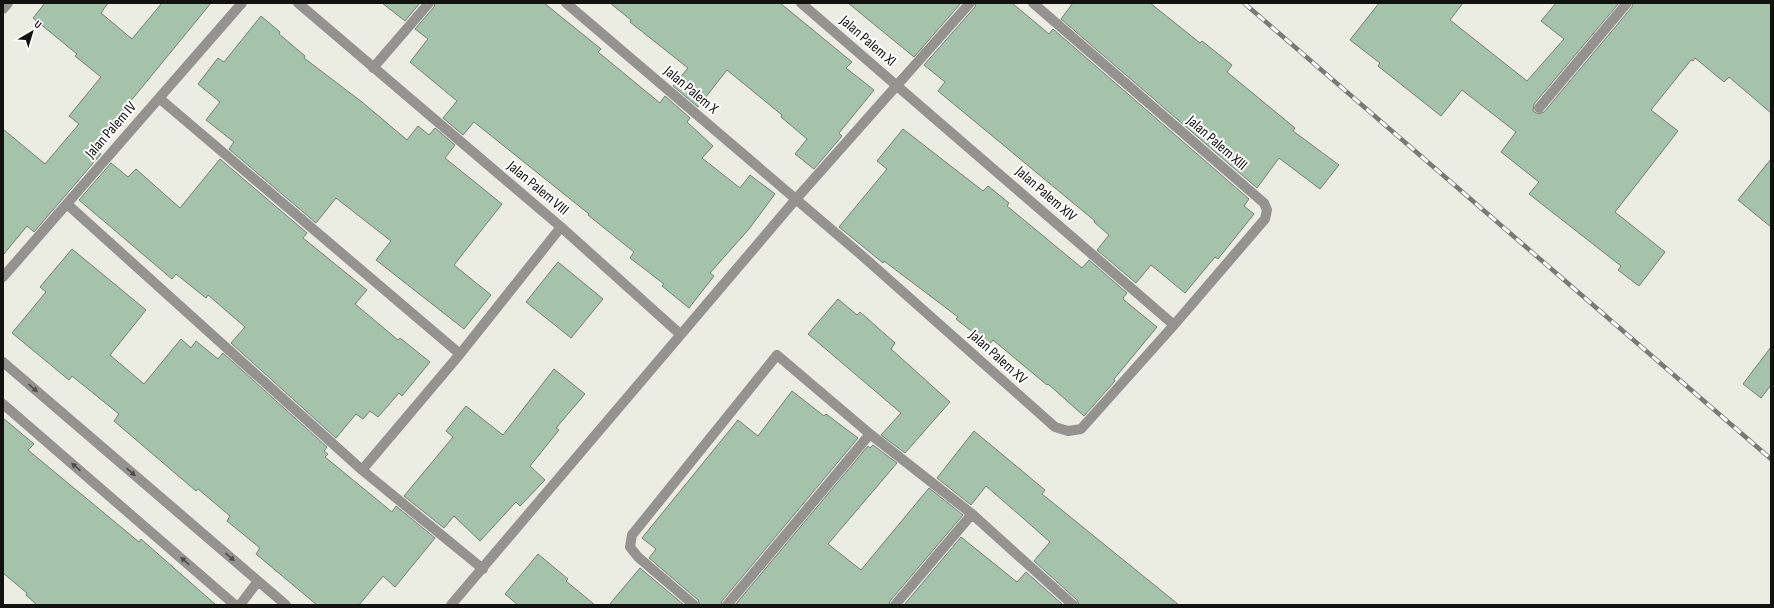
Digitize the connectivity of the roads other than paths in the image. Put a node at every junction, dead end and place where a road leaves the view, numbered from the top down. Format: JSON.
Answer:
{"nodes":[{"id":1,"x":8,"y":3,"type":"edge"},
{"id":2,"x":242,"y":3,"type":"edge"},
{"id":3,"x":298,"y":3,"type":"edge"},
{"id":4,"x":429,"y":3,"type":"edge"},
{"id":5,"x":566,"y":3,"type":"edge"},
{"id":6,"x":801,"y":3,"type":"edge"},
{"id":7,"x":970,"y":3,"type":"edge"},
{"id":8,"x":1033,"y":3,"type":"edge"},
{"id":9,"x":1628,"y":3,"type":"edge"},
{"id":10,"x":3,"y":9,"type":"edge"},
{"id":11,"x":373,"y":68,"type":"junction"},
{"id":12,"x":898,"y":86,"type":"junction"},
{"id":13,"x":159,"y":98,"type":"junction"},
{"id":14,"x":1539,"y":108,"type":"dead end"},
{"id":15,"x":796,"y":199,"type":"junction"},
{"id":16,"x":67,"y":204,"type":"junction"},
{"id":17,"x":561,"y":227,"type":"junction"},
{"id":18,"x":3,"y":278,"type":"edge"},
{"id":19,"x":1174,"y":325,"type":"junction"},
{"id":20,"x":680,"y":334,"type":"junction"},
{"id":21,"x":460,"y":354,"type":"junction"},
{"id":22,"x":3,"y":362,"type":"edge"},
{"id":23,"x":3,"y":404,"type":"edge"},
{"id":24,"x":870,"y":434,"type":"junction"},
{"id":25,"x":362,"y":470,"type":"junction"},
{"id":26,"x":972,"y":514,"type":"junction"},
{"id":27,"x":483,"y":570,"type":"junction"},
{"id":28,"x":258,"y":581,"type":"junction"},
{"id":29,"x":454,"y":602,"type":"edge"},
{"id":30,"x":1069,"y":604,"type":"edge"},
{"id":31,"x":235,"y":605,"type":"edge"},
{"id":32,"x":240,"y":605,"type":"edge"},
{"id":33,"x":286,"y":605,"type":"edge"},
{"id":34,"x":466,"y":605,"type":"edge"},
{"id":35,"x":694,"y":605,"type":"edge"},
{"id":36,"x":726,"y":605,"type":"edge"},
{"id":37,"x":895,"y":605,"type":"edge"}],
"edges":[{"from":1,"to":10,"type":"street"},
{"from":2,"to":13,"type":"street","name":"Jalan Palem IV"},
{"from":3,"to":11,"type":"street","name":"Jalan Palem VIII"},
{"from":4,"to":11,"type":"street"},
{"from":5,"to":15,"type":"street","name":"Jalan Palem X"},
{"from":6,"to":12,"type":"street","name":"Jalan Palem XI"},
{"from":7,"to":12,"type":"street"},
{"from":8,"to":19,"type":"street","name":"Jalan Palem XIII"},
{"from":9,"to":14,"type":"street"},
{"from":11,"to":17,"type":"street","name":"Jalan Palem VIII"},
{"from":12,"to":15,"type":"street"},
{"from":12,"to":19,"type":"street","name":"Jalan Palem XIV"},
{"from":13,"to":16,"type":"street","name":"Jalan Palem IV"},
{"from":13,"to":21,"type":"street"},
{"from":15,"to":19,"type":"street","name":"Jalan Palem XV"},
{"from":15,"to":20,"type":"street"},
{"from":16,"to":18,"type":"street","name":"Jalan Palem IV"},
{"from":16,"to":25,"type":"street"},
{"from":17,"to":20,"type":"street","name":"Jalan Palem VIII"},
{"from":17,"to":21,"type":"street"},
{"from":20,"to":27,"type":"street"},
{"from":21,"to":25,"type":"street"},
{"from":22,"to":28,"type":"street","one_way":true},
{"from":31,"to":23,"type":"street","one_way":true},
{"from":24,"to":26,"type":"street"},
{"from":24,"to":35,"type":"street"},
{"from":24,"to":36,"type":"street"},
{"from":25,"to":27,"type":"street"},
{"from":26,"to":30,"type":"street"},
{"from":26,"to":37,"type":"street"},
{"from":27,"to":29,"type":"street"},
{"from":28,"to":32,"type":"street"},
{"from":28,"to":33,"type":"street"},
{"from":29,"to":34,"type":"street"}]}
